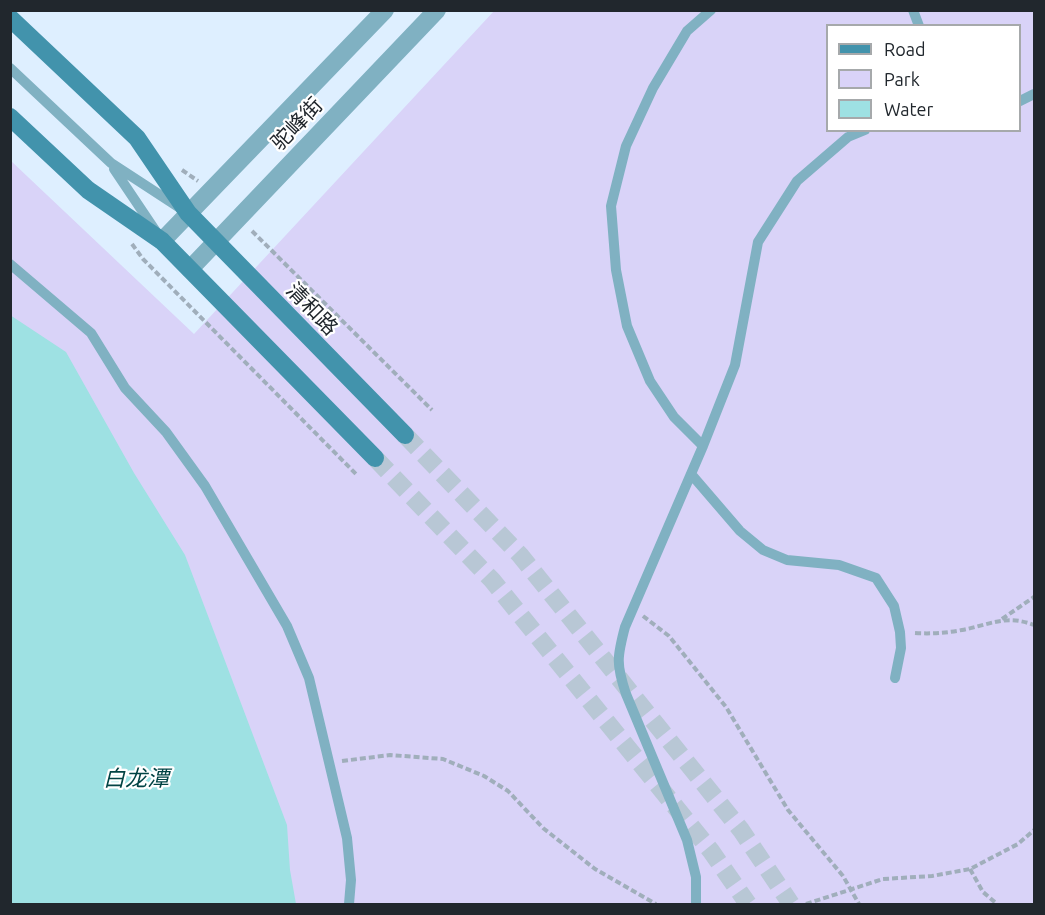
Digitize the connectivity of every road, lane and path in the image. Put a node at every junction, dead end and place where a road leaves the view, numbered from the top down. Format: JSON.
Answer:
{"nodes":[{"id":1,"x":385,"y":10,"type":"edge"},
{"id":2,"x":437,"y":10,"type":"edge"},
{"id":3,"x":711,"y":10,"type":"edge"},
{"id":4,"x":10,"y":18,"type":"edge"},
{"id":5,"x":10,"y":68,"type":"edge"},
{"id":6,"x":1035,"y":94,"type":"edge"},
{"id":7,"x":1021,"y":101,"type":"edge"},
{"id":8,"x":10,"y":117,"type":"edge"},
{"id":9,"x":860,"y":132,"type":"edge"},
{"id":10,"x":111,"y":163,"type":"junction"},
{"id":11,"x":174,"y":164,"type":"dead end"},
{"id":12,"x":211,"y":190,"type":"junction"},
{"id":13,"x":188,"y":213,"type":"junction"},
{"id":14,"x":238,"y":218,"type":"junction"},
{"id":15,"x":162,"y":241,"type":"junction"},
{"id":16,"x":129,"y":242,"type":"dead end"},
{"id":17,"x":215,"y":242,"type":"junction"},
{"id":18,"x":10,"y":264,"type":"edge"},
{"id":19,"x":190,"y":269,"type":"junction"},
{"id":20,"x":432,"y":410,"type":"dead end"},
{"id":21,"x":405,"y":435,"type":"tunnel mouth"},
{"id":22,"x":703,"y":446,"type":"junction"},
{"id":23,"x":375,"y":458,"type":"tunnel mouth"},
{"id":24,"x":691,"y":474,"type":"junction"},
{"id":25,"x":357,"y":475,"type":"dead end"},
{"id":26,"x":1035,"y":597,"type":"edge"},
{"id":27,"x":633,"y":608,"type":"junction"},
{"id":28,"x":1001,"y":620,"type":"junction"},
{"id":29,"x":1035,"y":625,"type":"edge"},
{"id":30,"x":900,"y":632,"type":"junction"},
{"id":31,"x":895,"y":678,"type":"dead end"},
{"id":32,"x":329,"y":763,"type":"junction"},
{"id":33,"x":1035,"y":830,"type":"edge"},
{"id":34,"x":970,"y":869,"type":"junction"},
{"id":35,"x":850,"y":889,"type":"junction"},
{"id":36,"x":349,"y":904,"type":"edge"},
{"id":37,"x":656,"y":904,"type":"edge"},
{"id":38,"x":696,"y":904,"type":"edge"},
{"id":39,"x":806,"y":904,"type":"edge"},
{"id":40,"x":859,"y":904,"type":"edge"},
{"id":41,"x":997,"y":904,"type":"edge"}],
"edges":[{"from":1,"to":12,"type":"street","name":"驼峰街"},
{"from":2,"to":14,"type":"street","name":"驼峰街"},
{"from":3,"to":22,"type":"lane"},
{"from":4,"to":13,"type":"main road","name":"清和路"},
{"from":5,"to":10,"type":"lane","name":"清和路"},
{"from":6,"to":7,"type":"lane"},
{"from":8,"to":15,"type":"main road","name":"清和路"},
{"from":9,"to":22,"type":"lane"},
{"from":10,"to":13,"type":"lane","name":"清和路"},
{"from":10,"to":15,"type":"lane","name":"清和路"},
{"from":11,"to":12,"type":"path"},
{"from":12,"to":13,"type":"street","name":"驼峰街"},
{"from":13,"to":15,"type":"street","name":"驼峰街"},
{"from":13,"to":17,"type":"main road","name":"清和路"},
{"from":14,"to":17,"type":"street","name":"驼峰街"},
{"from":14,"to":20,"type":"path"},
{"from":15,"to":19,"type":"main road","name":"清和路"},
{"from":16,"to":25,"type":"path"},
{"from":17,"to":19,"type":"street","name":"驼峰街"},
{"from":17,"to":21,"type":"main road","name":"清和路"},
{"from":18,"to":32,"type":"lane"},
{"from":19,"to":23,"type":"main road","name":"清和路"},
{"from":22,"to":24,"type":"lane"},
{"from":24,"to":27,"type":"lane"},
{"from":24,"to":30,"type":"lane"},
{"from":26,"to":28,"type":"path"},
{"from":27,"to":35,"type":"path"},
{"from":27,"to":38,"type":"lane"},
{"from":28,"to":29,"type":"path"},
{"from":28,"to":30,"type":"path"},
{"from":30,"to":31,"type":"lane"},
{"from":32,"to":36,"type":"lane"},
{"from":32,"to":37,"type":"path"},
{"from":33,"to":34,"type":"path"},
{"from":34,"to":35,"type":"path"},
{"from":34,"to":41,"type":"path"},
{"from":35,"to":39,"type":"path"},
{"from":35,"to":40,"type":"path"}]}
